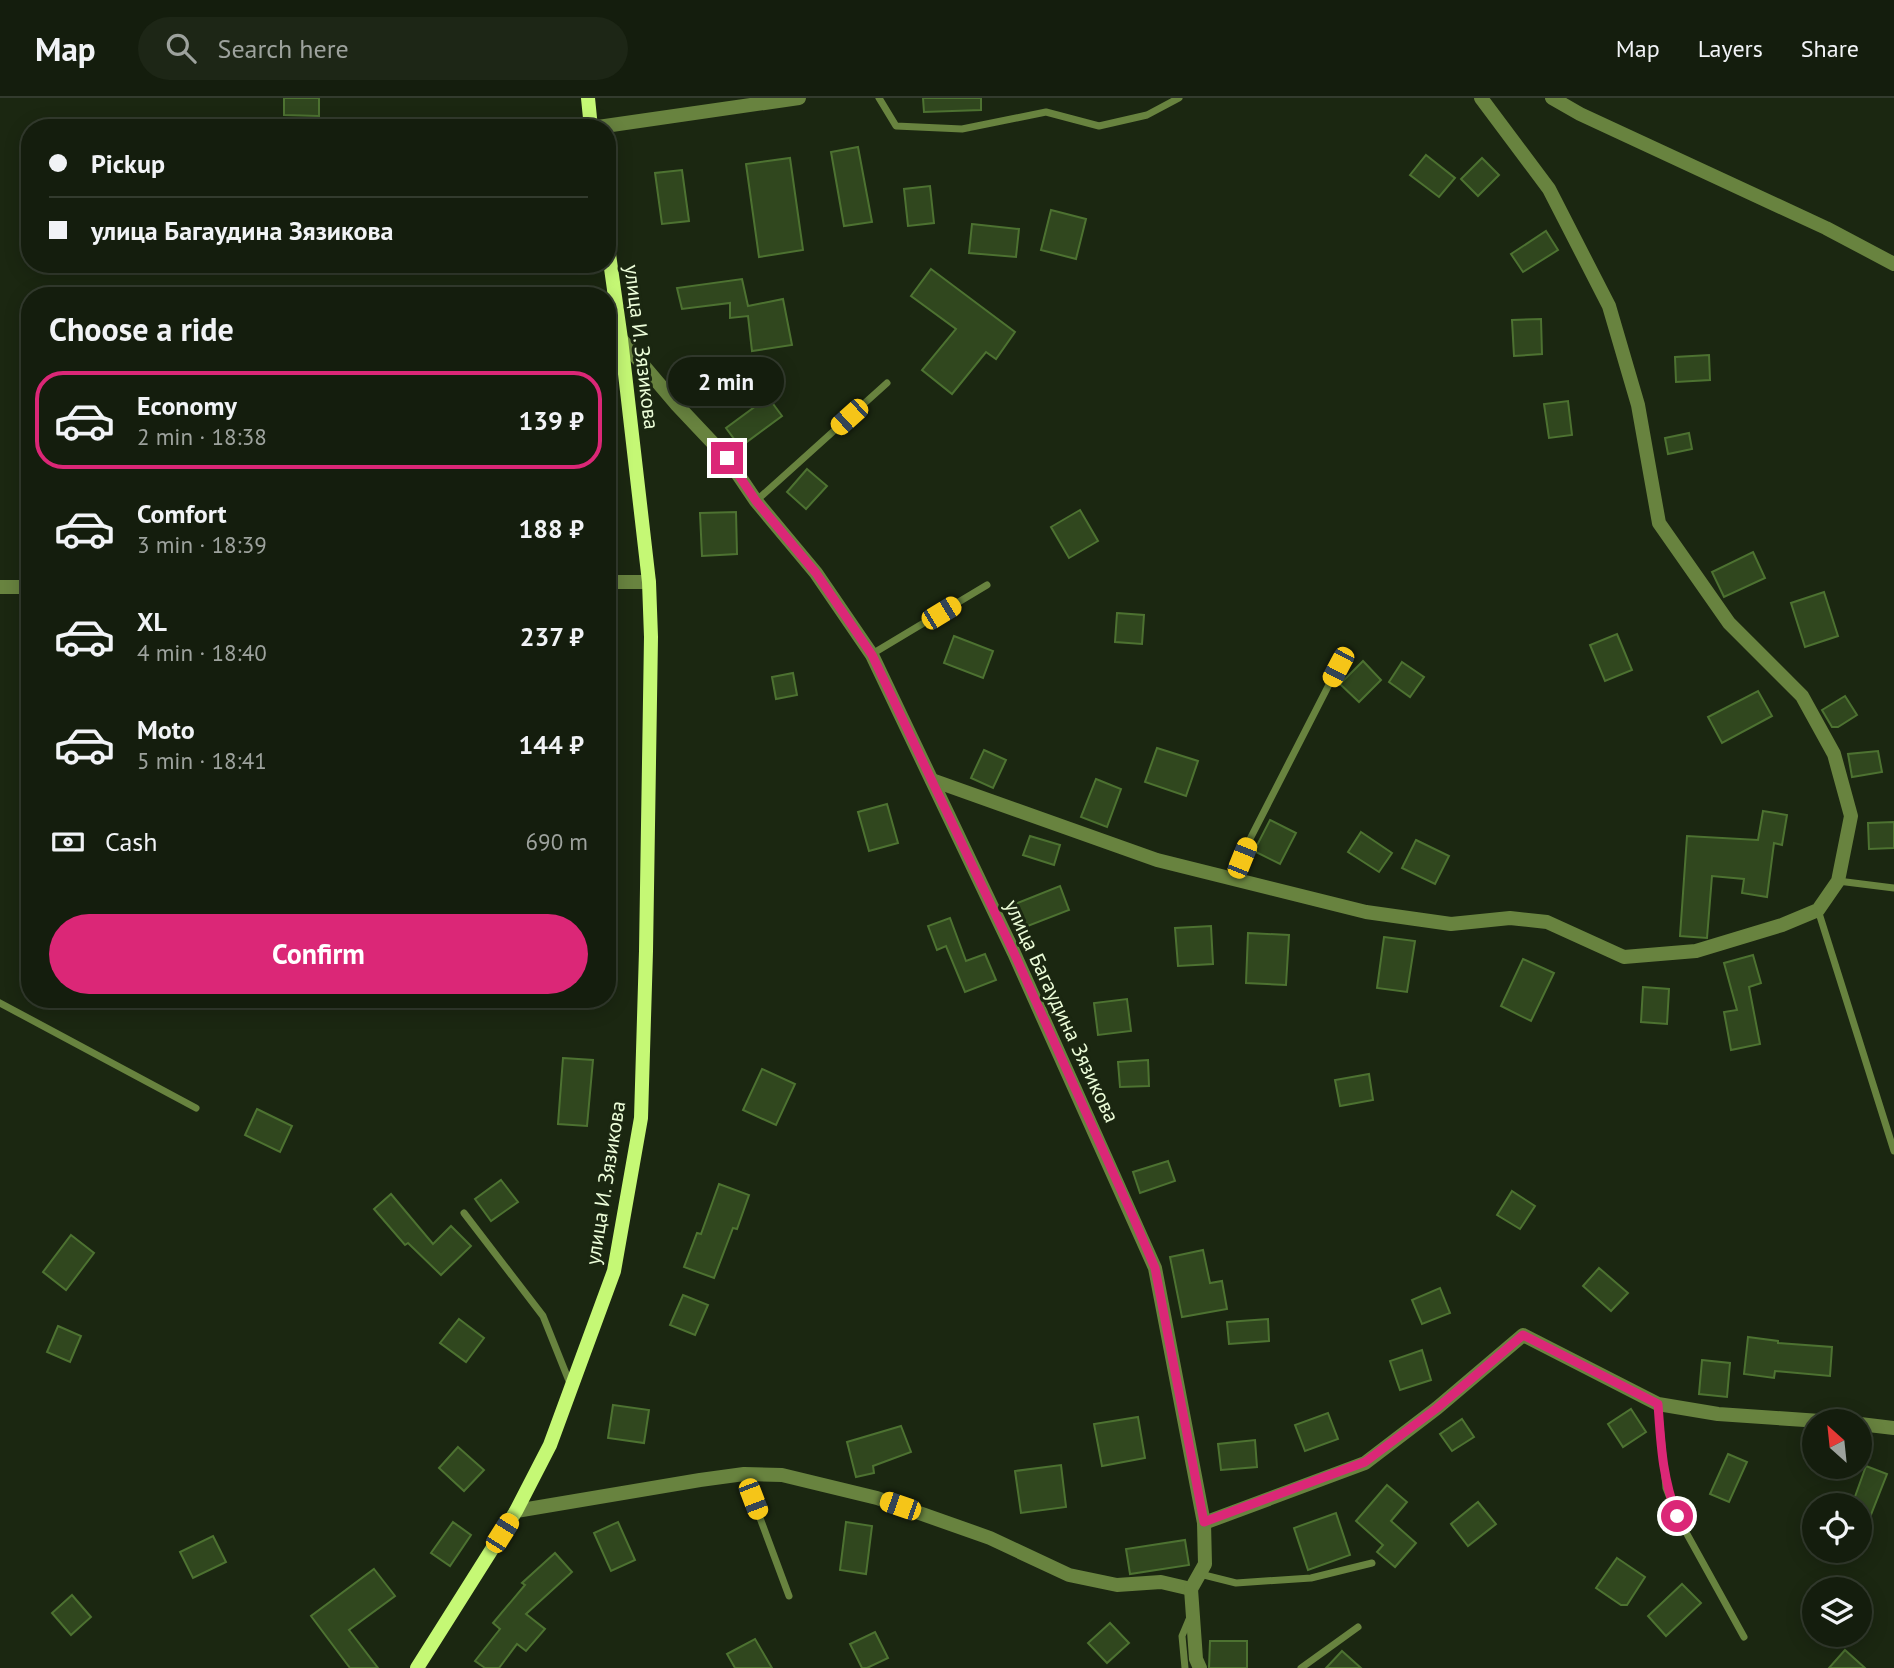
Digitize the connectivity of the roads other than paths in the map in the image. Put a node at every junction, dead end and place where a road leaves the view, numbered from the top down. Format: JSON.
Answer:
{"nodes":[{"id":1,"x":588,"y":98,"type":"edge"},
{"id":2,"x":799,"y":98,"type":"edge"},
{"id":3,"x":878,"y":98,"type":"edge"},
{"id":4,"x":1179,"y":98,"type":"edge"},
{"id":5,"x":1481,"y":98,"type":"edge"},
{"id":6,"x":1552,"y":98,"type":"edge"},
{"id":7,"x":590,"y":119,"type":"edge"},
{"id":8,"x":616,"y":124,"type":"edge"},
{"id":9,"x":1894,"y":264,"type":"edge"},
{"id":10,"x":616,"y":304,"type":"edge"},
{"id":11,"x":621,"y":339,"type":"junction"},
{"id":12,"x":887,"y":383,"type":"dead end"},
{"id":13,"x":756,"y":501,"type":"junction"},
{"id":14,"x":616,"y":582,"type":"edge"},
{"id":15,"x":649,"y":582,"type":"junction"},
{"id":16,"x":987,"y":585,"type":"dead end"},
{"id":17,"x":0,"y":587,"type":"edge"},
{"id":18,"x":21,"y":587,"type":"edge"},
{"id":19,"x":872,"y":655,"type":"junction"},
{"id":20,"x":1338,"y":667,"type":"dead end"},
{"id":21,"x":932,"y":780,"type":"junction"},
{"id":22,"x":1234,"y":879,"type":"junction"},
{"id":23,"x":1838,"y":881,"type":"junction"},
{"id":24,"x":1894,"y":888,"type":"edge"},
{"id":25,"x":1818,"y":911,"type":"junction"},
{"id":26,"x":0,"y":1003,"type":"edge"},
{"id":27,"x":196,"y":1108,"type":"dead end"},
{"id":28,"x":1894,"y":1151,"type":"edge"},
{"id":29,"x":464,"y":1213,"type":"dead end"},
{"id":30,"x":571,"y":1387,"type":"junction"},
{"id":31,"x":1658,"y":1404,"type":"junction"},
{"id":32,"x":1802,"y":1420,"type":"edge"},
{"id":33,"x":1872,"y":1425,"type":"edge"},
{"id":34,"x":1894,"y":1428,"type":"edge"},
{"id":35,"x":744,"y":1474,"type":"junction"},
{"id":36,"x":516,"y":1511,"type":"junction"},
{"id":37,"x":1204,"y":1522,"type":"junction"},
{"id":38,"x":1372,"y":1563,"type":"dead end"},
{"id":39,"x":1199,"y":1574,"type":"junction"},
{"id":40,"x":1191,"y":1589,"type":"junction"},
{"id":41,"x":789,"y":1596,"type":"dead end"},
{"id":42,"x":1193,"y":1610,"type":"junction"},
{"id":43,"x":1358,"y":1627,"type":"dead end"},
{"id":44,"x":1744,"y":1637,"type":"dead end"},
{"id":45,"x":416,"y":1668,"type":"edge"},
{"id":46,"x":1185,"y":1668,"type":"edge"},
{"id":47,"x":1200,"y":1668,"type":"edge"},
{"id":48,"x":1301,"y":1668,"type":"edge"}],
"edges":[{"from":1,"to":7,"type":"main road"},
{"from":2,"to":8,"type":"street"},
{"from":3,"to":4,"type":"lane"},
{"from":5,"to":23,"type":"street"},
{"from":6,"to":9,"type":"street"},
{"from":10,"to":11,"type":"main road","name":"улица И. Зязикова"},
{"from":11,"to":13,"type":"street","name":"улица Багаудина Зязикова"},
{"from":11,"to":15,"type":"main road","name":"улица И. Зязикова"},
{"from":12,"to":13,"type":"lane"},
{"from":13,"to":19,"type":"street","name":"улица Багаудина Зязикова"},
{"from":14,"to":15,"type":"street"},
{"from":15,"to":30,"type":"main road","name":"улица И. Зязикова"},
{"from":16,"to":19,"type":"lane"},
{"from":17,"to":18,"type":"street"},
{"from":19,"to":21,"type":"street","name":"улица Багаудина Зязикова"},
{"from":20,"to":22,"type":"lane"},
{"from":21,"to":22,"type":"street"},
{"from":21,"to":37,"type":"street","name":"улица Багаудина Зязикова"},
{"from":22,"to":25,"type":"street"},
{"from":23,"to":24,"type":"lane"},
{"from":23,"to":25,"type":"street"},
{"from":25,"to":28,"type":"lane"},
{"from":26,"to":27,"type":"lane"},
{"from":29,"to":30,"type":"lane"},
{"from":30,"to":36,"type":"main road","name":"улица И. Зязикова"},
{"from":31,"to":32,"type":"street"},
{"from":31,"to":37,"type":"street"},
{"from":31,"to":44,"type":"lane"},
{"from":33,"to":34,"type":"street"},
{"from":35,"to":36,"type":"street"},
{"from":35,"to":40,"type":"street"},
{"from":35,"to":41,"type":"lane"},
{"from":36,"to":45,"type":"main road","name":"улица И. Зязикова"},
{"from":37,"to":39,"type":"street","name":"улица Багаудина Зязикова"},
{"from":38,"to":39,"type":"lane"},
{"from":39,"to":40,"type":"street","name":"улица Багаудина Зязикова"},
{"from":40,"to":42,"type":"street"},
{"from":42,"to":46,"type":"lane"},
{"from":42,"to":47,"type":"street"},
{"from":43,"to":48,"type":"lane"}]}
